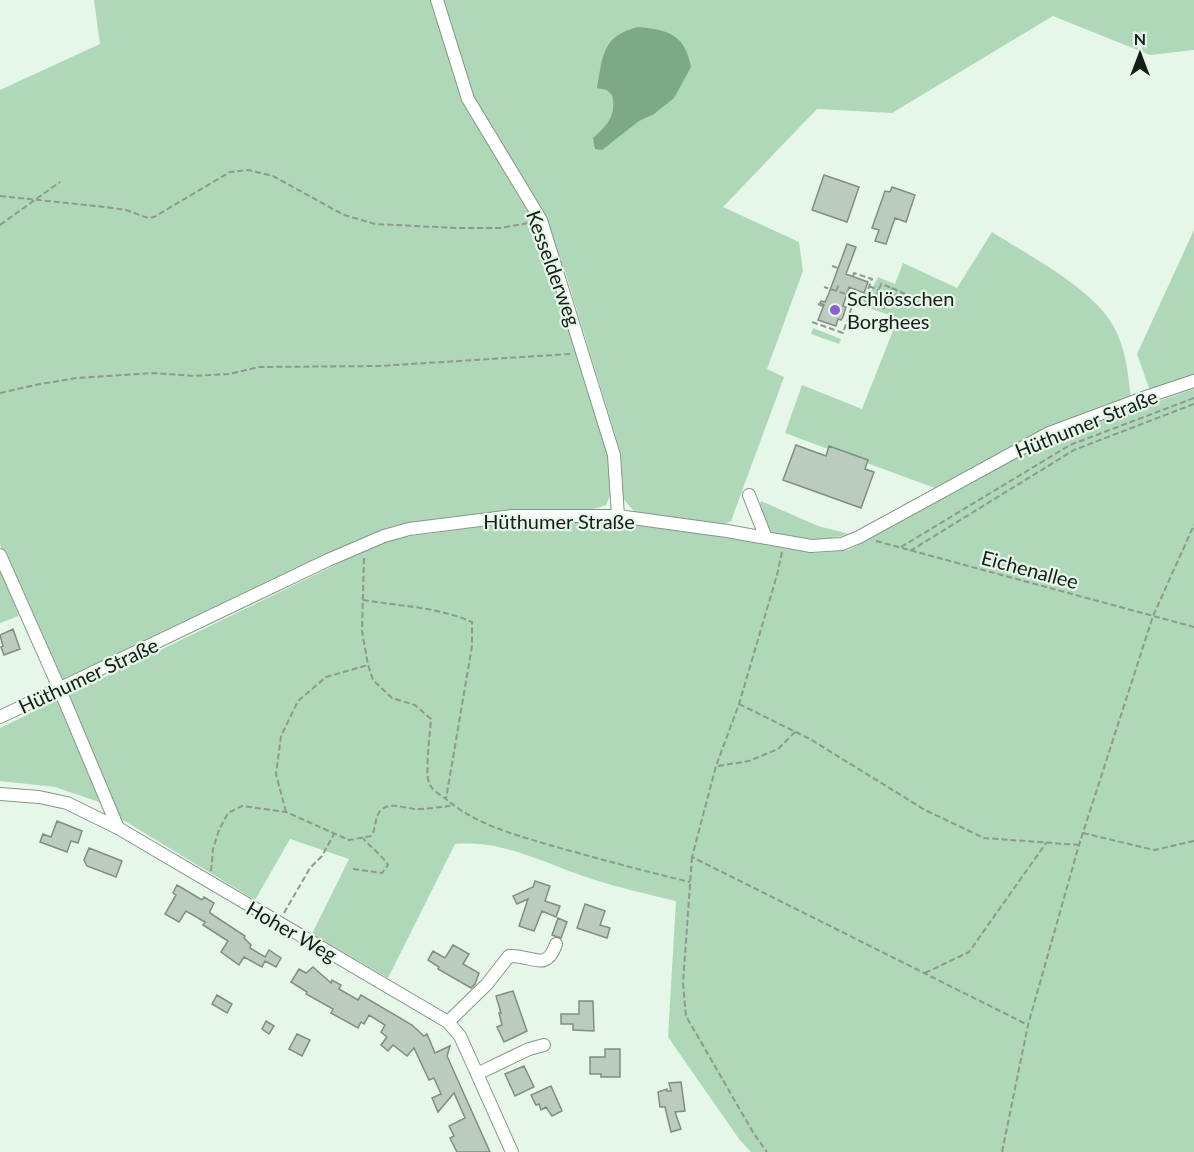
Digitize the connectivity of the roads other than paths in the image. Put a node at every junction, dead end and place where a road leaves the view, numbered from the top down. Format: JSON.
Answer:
{"nodes":[{"id":1,"x":437,"y":0,"type":"edge"},
{"id":2,"x":1194,"y":381,"type":"edge"},
{"id":3,"x":749,"y":495,"type":"dead end"},
{"id":4,"x":618,"y":516,"type":"junction"},
{"id":5,"x":766,"y":538,"type":"junction"},
{"id":6,"x":0,"y":555,"type":"edge"},
{"id":7,"x":60,"y":690,"type":"junction"},
{"id":8,"x":0,"y":717,"type":"edge"},
{"id":9,"x":0,"y":794,"type":"edge"},
{"id":10,"x":118,"y":828,"type":"junction"},
{"id":11,"x":556,"y":944,"type":"dead end"},
{"id":12,"x":448,"y":1022,"type":"junction"},
{"id":13,"x":544,"y":1045,"type":"dead end"},
{"id":14,"x":477,"y":1074,"type":"junction"},
{"id":15,"x":512,"y":1152,"type":"edge"}],
"edges":[{"from":1,"to":4,"type":"street","name":"Kesselderweg"},
{"from":2,"to":5,"type":"street","name":"Hüthumer Straße"},
{"from":3,"to":5,"type":"street"},
{"from":4,"to":5,"type":"street","name":"Hüthumer Straße"},
{"from":4,"to":7,"type":"street","name":"Hüthumer Straße"},
{"from":6,"to":7,"type":"street"},
{"from":7,"to":8,"type":"street","name":"Hüthumer Straße"},
{"from":7,"to":10,"type":"street"},
{"from":9,"to":10,"type":"street","name":"Hoher Weg"},
{"from":10,"to":12,"type":"street","name":"Hoher Weg"},
{"from":11,"to":12,"type":"street"},
{"from":12,"to":14,"type":"street","name":"Hoher Weg"},
{"from":13,"to":14,"type":"street"},
{"from":14,"to":15,"type":"street","name":"Hoher Weg"}]}
